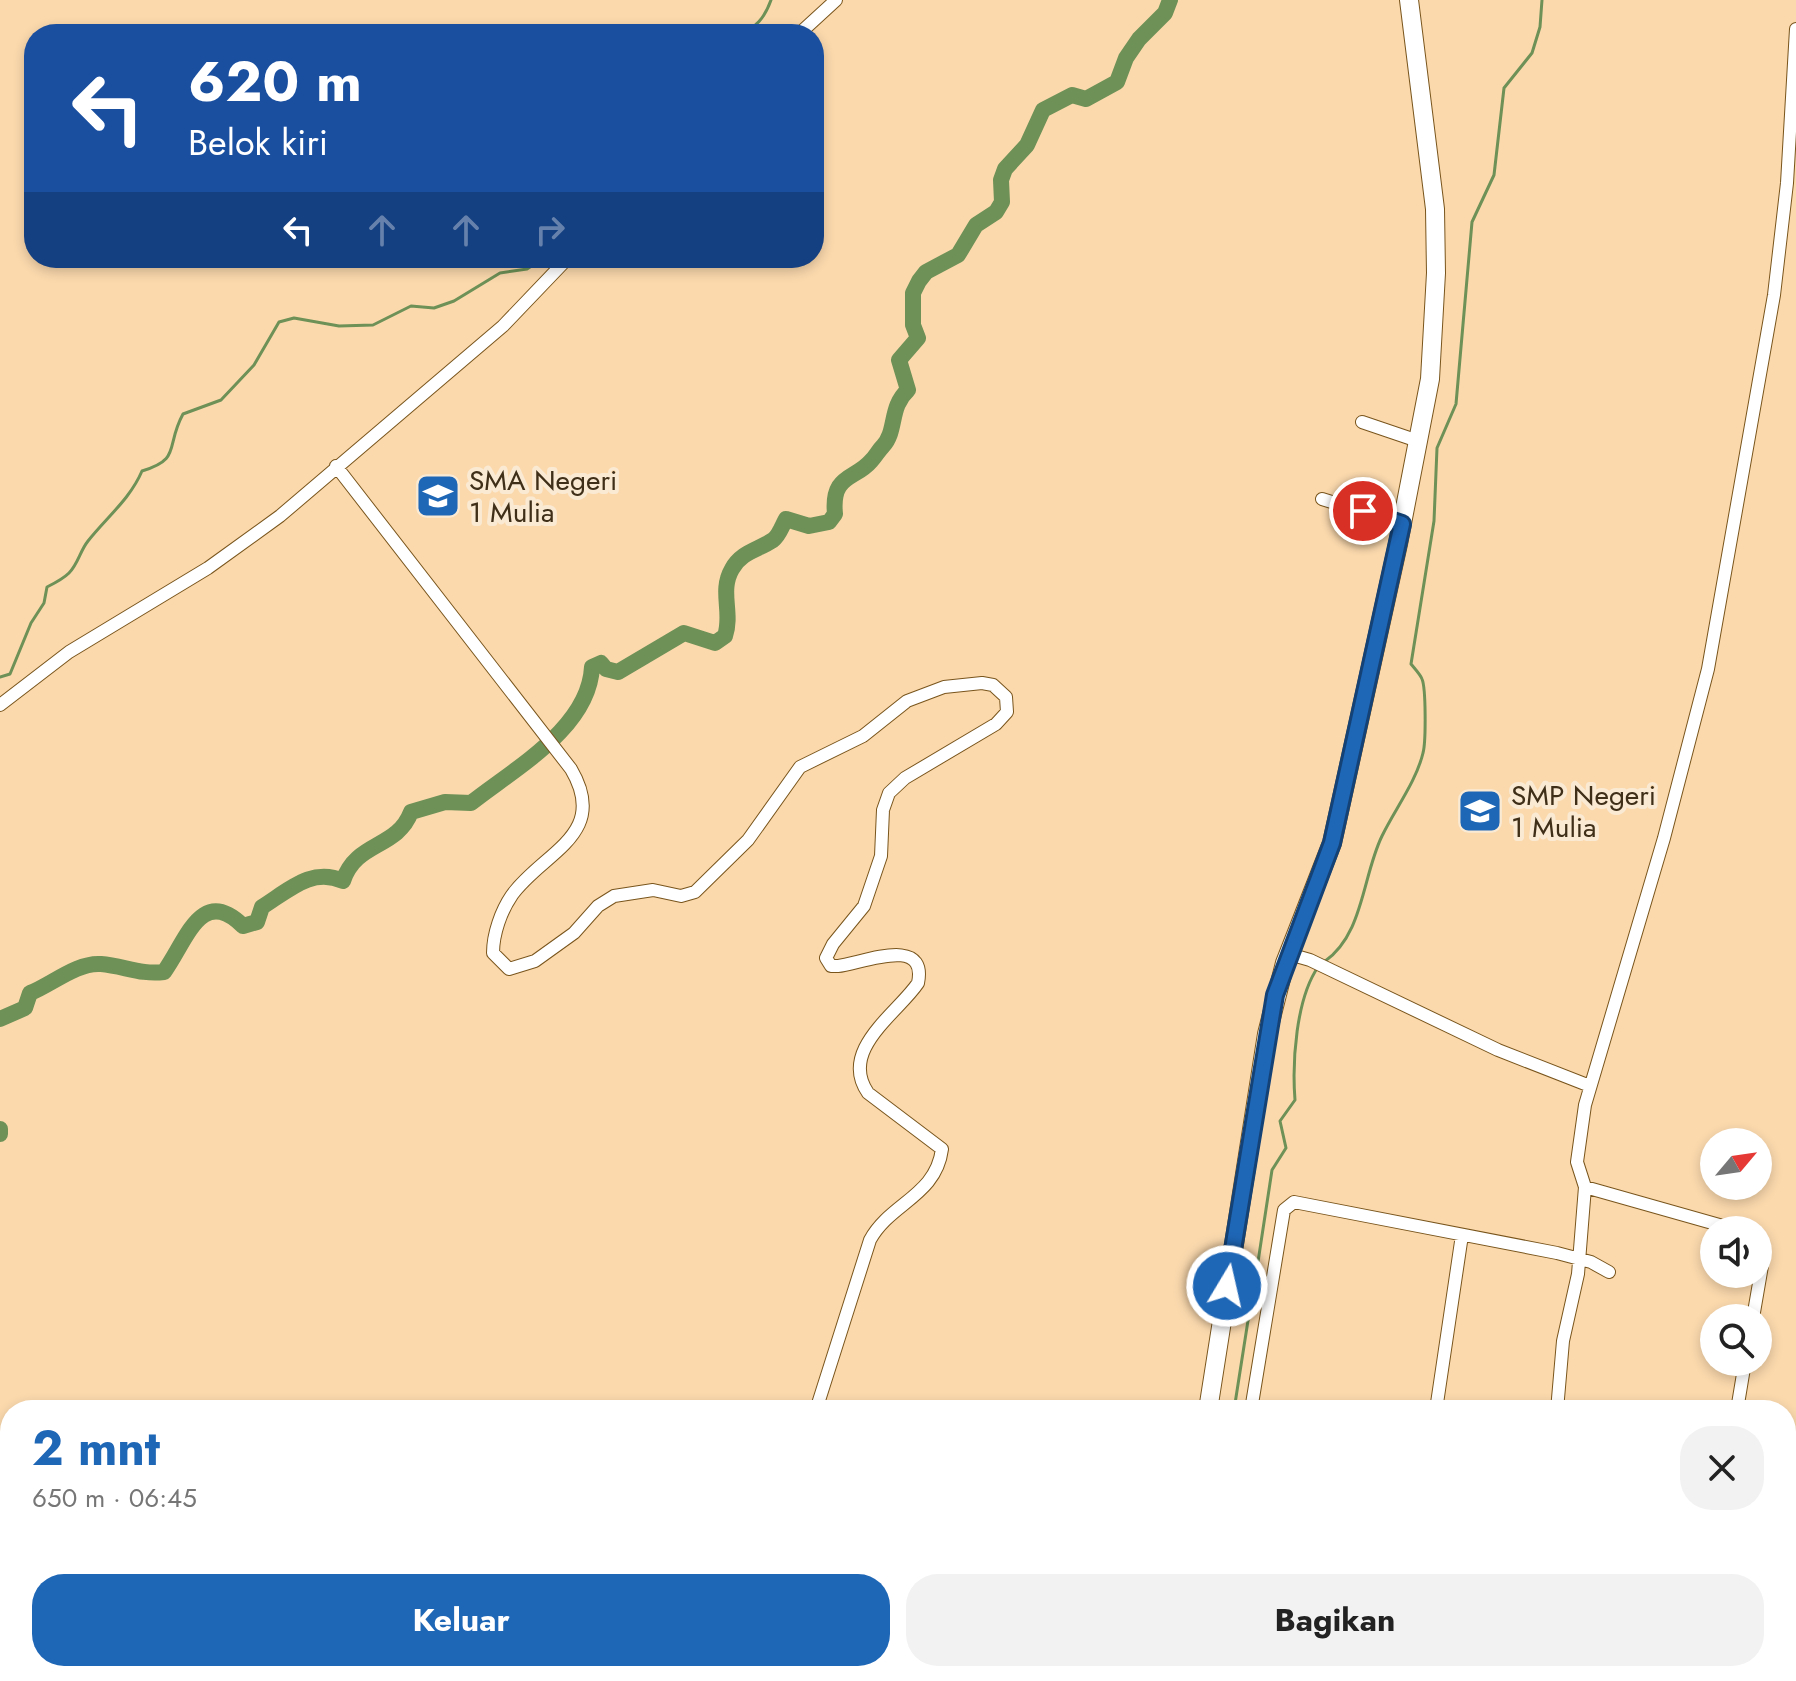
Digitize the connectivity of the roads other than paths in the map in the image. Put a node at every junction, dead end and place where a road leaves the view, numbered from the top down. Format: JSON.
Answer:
{"nodes":[{"id":1,"x":836,"y":0,"type":"edge"},
{"id":2,"x":1409,"y":0,"type":"edge"},
{"id":3,"x":1419,"y":0,"type":"edge"},
{"id":4,"x":810,"y":24,"type":"edge"},
{"id":5,"x":1796,"y":29,"type":"edge"},
{"id":6,"x":1430,"y":134,"type":"junction"},
{"id":7,"x":558,"y":268,"type":"edge"},
{"id":8,"x":1437,"y":358,"type":"junction"},
{"id":9,"x":1362,"y":422,"type":"dead end"},
{"id":10,"x":1418,"y":441,"type":"junction"},
{"id":11,"x":336,"y":466,"type":"junction"},
{"id":12,"x":1322,"y":499,"type":"dead end"},
{"id":13,"x":1402,"y":524,"type":"junction"},
{"id":14,"x":1402,"y":549,"type":"junction"},
{"id":15,"x":0,"y":705,"type":"edge"},
{"id":16,"x":1299,"y":957,"type":"junction"},
{"id":17,"x":1590,"y":1086,"type":"junction"},
{"id":18,"x":1585,"y":1187,"type":"junction"},
{"id":19,"x":1700,"y":1220,"type":"edge"},
{"id":20,"x":1462,"y":1235,"type":"junction"},
{"id":21,"x":1579,"y":1259,"type":"junction"},
{"id":22,"x":1609,"y":1272,"type":"dead end"},
{"id":23,"x":1235,"y":1287,"type":"junction"},
{"id":24,"x":1264,"y":1294,"type":"junction"},
{"id":25,"x":1743,"y":1376,"type":"edge"},
{"id":26,"x":819,"y":1400,"type":"edge"},
{"id":27,"x":1210,"y":1400,"type":"edge"},
{"id":28,"x":1220,"y":1400,"type":"edge"},
{"id":29,"x":1252,"y":1400,"type":"edge"},
{"id":30,"x":1437,"y":1400,"type":"edge"},
{"id":31,"x":1558,"y":1400,"type":"edge"},
{"id":32,"x":1739,"y":1400,"type":"edge"}],
"edges":[{"from":1,"to":4,"type":"street"},
{"from":2,"to":6,"type":"highway"},
{"from":3,"to":6,"type":"highway"},
{"from":5,"to":17,"type":"street"},
{"from":6,"to":8,"type":"highway"},
{"from":7,"to":11,"type":"street"},
{"from":8,"to":10,"type":"highway"},
{"from":8,"to":14,"type":"highway"},
{"from":9,"to":10,"type":"street"},
{"from":10,"to":13,"type":"highway"},
{"from":11,"to":15,"type":"street"},
{"from":11,"to":26,"type":"street"},
{"from":12,"to":13,"type":"street"},
{"from":13,"to":14,"type":"highway"},
{"from":14,"to":16,"type":"highway"},
{"from":16,"to":17,"type":"street"},
{"from":16,"to":23,"type":"highway"},
{"from":17,"to":18,"type":"street"},
{"from":18,"to":19,"type":"street"},
{"from":18,"to":21,"type":"street"},
{"from":20,"to":21,"type":"street"},
{"from":20,"to":24,"type":"street"},
{"from":20,"to":30,"type":"street"},
{"from":21,"to":22,"type":"street"},
{"from":21,"to":31,"type":"street"},
{"from":23,"to":24,"type":"street"},
{"from":23,"to":27,"type":"highway"},
{"from":23,"to":28,"type":"highway"},
{"from":24,"to":29,"type":"street"},
{"from":25,"to":32,"type":"street"}]}
